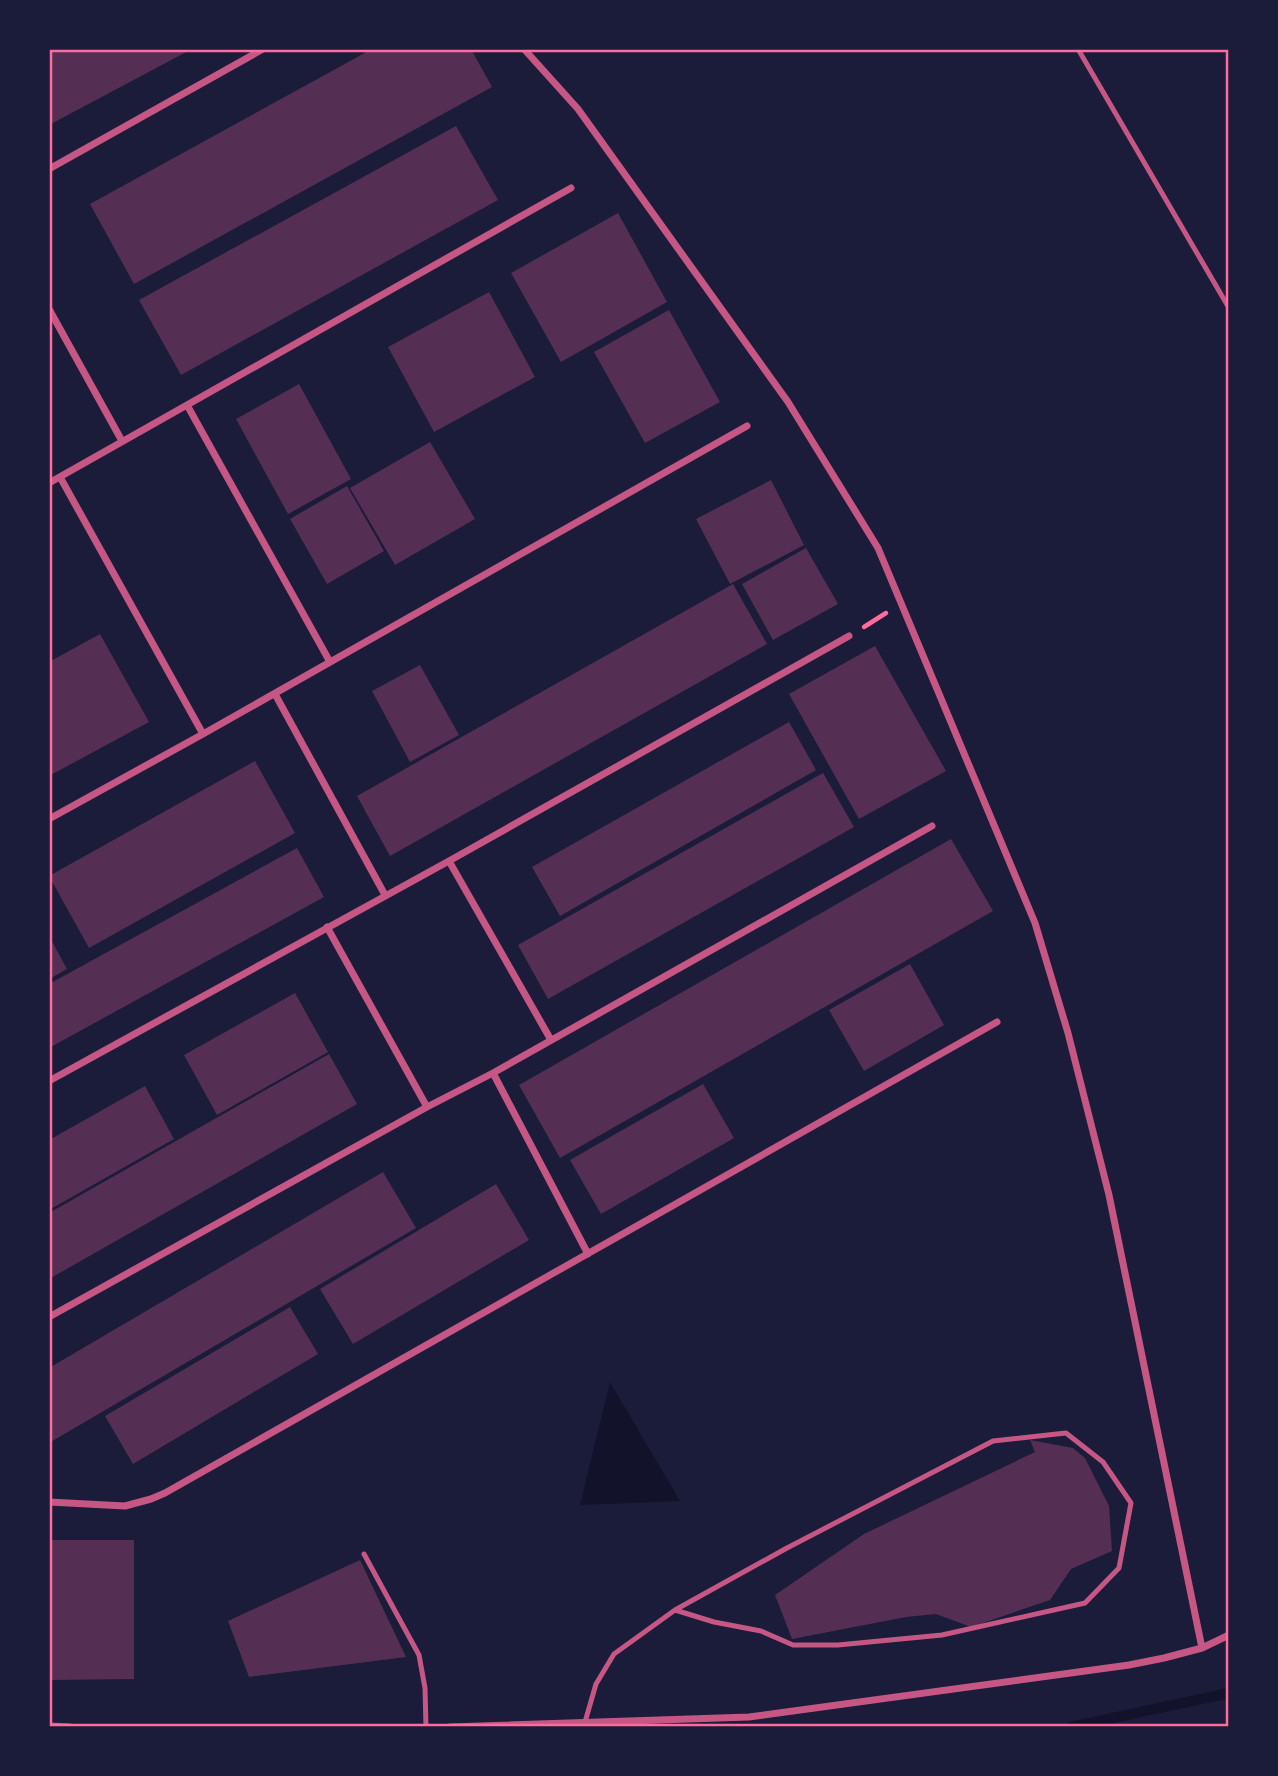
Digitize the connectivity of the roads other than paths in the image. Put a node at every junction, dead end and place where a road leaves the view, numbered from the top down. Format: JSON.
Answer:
{"nodes":[{"id":1,"x":263,"y":49,"type":"edge"},
{"id":2,"x":524,"y":49,"type":"edge"},
{"id":3,"x":1078,"y":49,"type":"edge"},
{"id":4,"x":49,"y":169,"type":"edge"},
{"id":5,"x":571,"y":188,"type":"dead end"},
{"id":6,"x":1229,"y":308,"type":"edge"},
{"id":7,"x":49,"y":309,"type":"edge"},
{"id":8,"x":187,"y":405,"type":"junction"},
{"id":9,"x":747,"y":426,"type":"dead end"},
{"id":10,"x":122,"y":441,"type":"junction"},
{"id":11,"x":60,"y":477,"type":"junction"},
{"id":12,"x":49,"y":483,"type":"edge"},
{"id":13,"x":849,"y":636,"type":"road end"},
{"id":14,"x":330,"y":662,"type":"junction"},
{"id":15,"x":275,"y":694,"type":"junction"},
{"id":16,"x":203,"y":734,"type":"junction"},
{"id":17,"x":49,"y":819,"type":"edge"},
{"id":18,"x":932,"y":826,"type":"dead end"},
{"id":19,"x":449,"y":860,"type":"junction"},
{"id":20,"x":386,"y":895,"type":"junction"},
{"id":21,"x":327,"y":927,"type":"junction"},
{"id":22,"x":997,"y":1022,"type":"dead end"},
{"id":23,"x":551,"y":1040,"type":"junction"},
{"id":24,"x":493,"y":1073,"type":"junction"},
{"id":25,"x":49,"y":1081,"type":"edge"},
{"id":26,"x":427,"y":1107,"type":"junction"},
{"id":27,"x":588,"y":1254,"type":"junction"},
{"id":28,"x":49,"y":1317,"type":"edge"},
{"id":29,"x":49,"y":1502,"type":"edge"},
{"id":30,"x":364,"y":1554,"type":"dead end"},
{"id":31,"x":675,"y":1610,"type":"junction"},
{"id":32,"x":1229,"y":1635,"type":"edge"},
{"id":33,"x":1202,"y":1648,"type":"junction"},
{"id":34,"x":585,"y":1722,"type":"junction"},
{"id":35,"x":49,"y":1726,"type":"edge"},
{"id":36,"x":70,"y":1727,"type":"edge"},
{"id":37,"x":426,"y":1727,"type":"edge"},
{"id":38,"x":450,"y":1727,"type":"edge"}],
"edges":[{"from":1,"to":4,"type":"street"},
{"from":2,"to":33,"type":"street"},
{"from":3,"to":6,"type":"lane"},
{"from":5,"to":8,"type":"street"},
{"from":7,"to":10,"type":"street"},
{"from":8,"to":10,"type":"street"},
{"from":8,"to":14,"type":"street"},
{"from":9,"to":14,"type":"street"},
{"from":10,"to":11,"type":"street"},
{"from":11,"to":12,"type":"street"},
{"from":11,"to":16,"type":"street"},
{"from":13,"to":19,"type":"street"},
{"from":14,"to":15,"type":"street"},
{"from":15,"to":16,"type":"street"},
{"from":15,"to":20,"type":"street"},
{"from":16,"to":17,"type":"street"},
{"from":18,"to":23,"type":"street"},
{"from":19,"to":20,"type":"street"},
{"from":19,"to":23,"type":"street"},
{"from":20,"to":21,"type":"street"},
{"from":21,"to":25,"type":"street"},
{"from":21,"to":26,"type":"street"},
{"from":22,"to":27,"type":"street"},
{"from":23,"to":24,"type":"street"},
{"from":24,"to":26,"type":"street"},
{"from":24,"to":27,"type":"street"},
{"from":26,"to":28,"type":"street"},
{"from":27,"to":29,"type":"street"},
{"from":30,"to":37,"type":"lane"},
{"from":31,"to":31,"type":"lane"},
{"from":31,"to":34,"type":"lane"},
{"from":32,"to":33,"type":"street"},
{"from":33,"to":34,"type":"street"},
{"from":34,"to":38,"type":"street"},
{"from":35,"to":36,"type":"street"}]}
